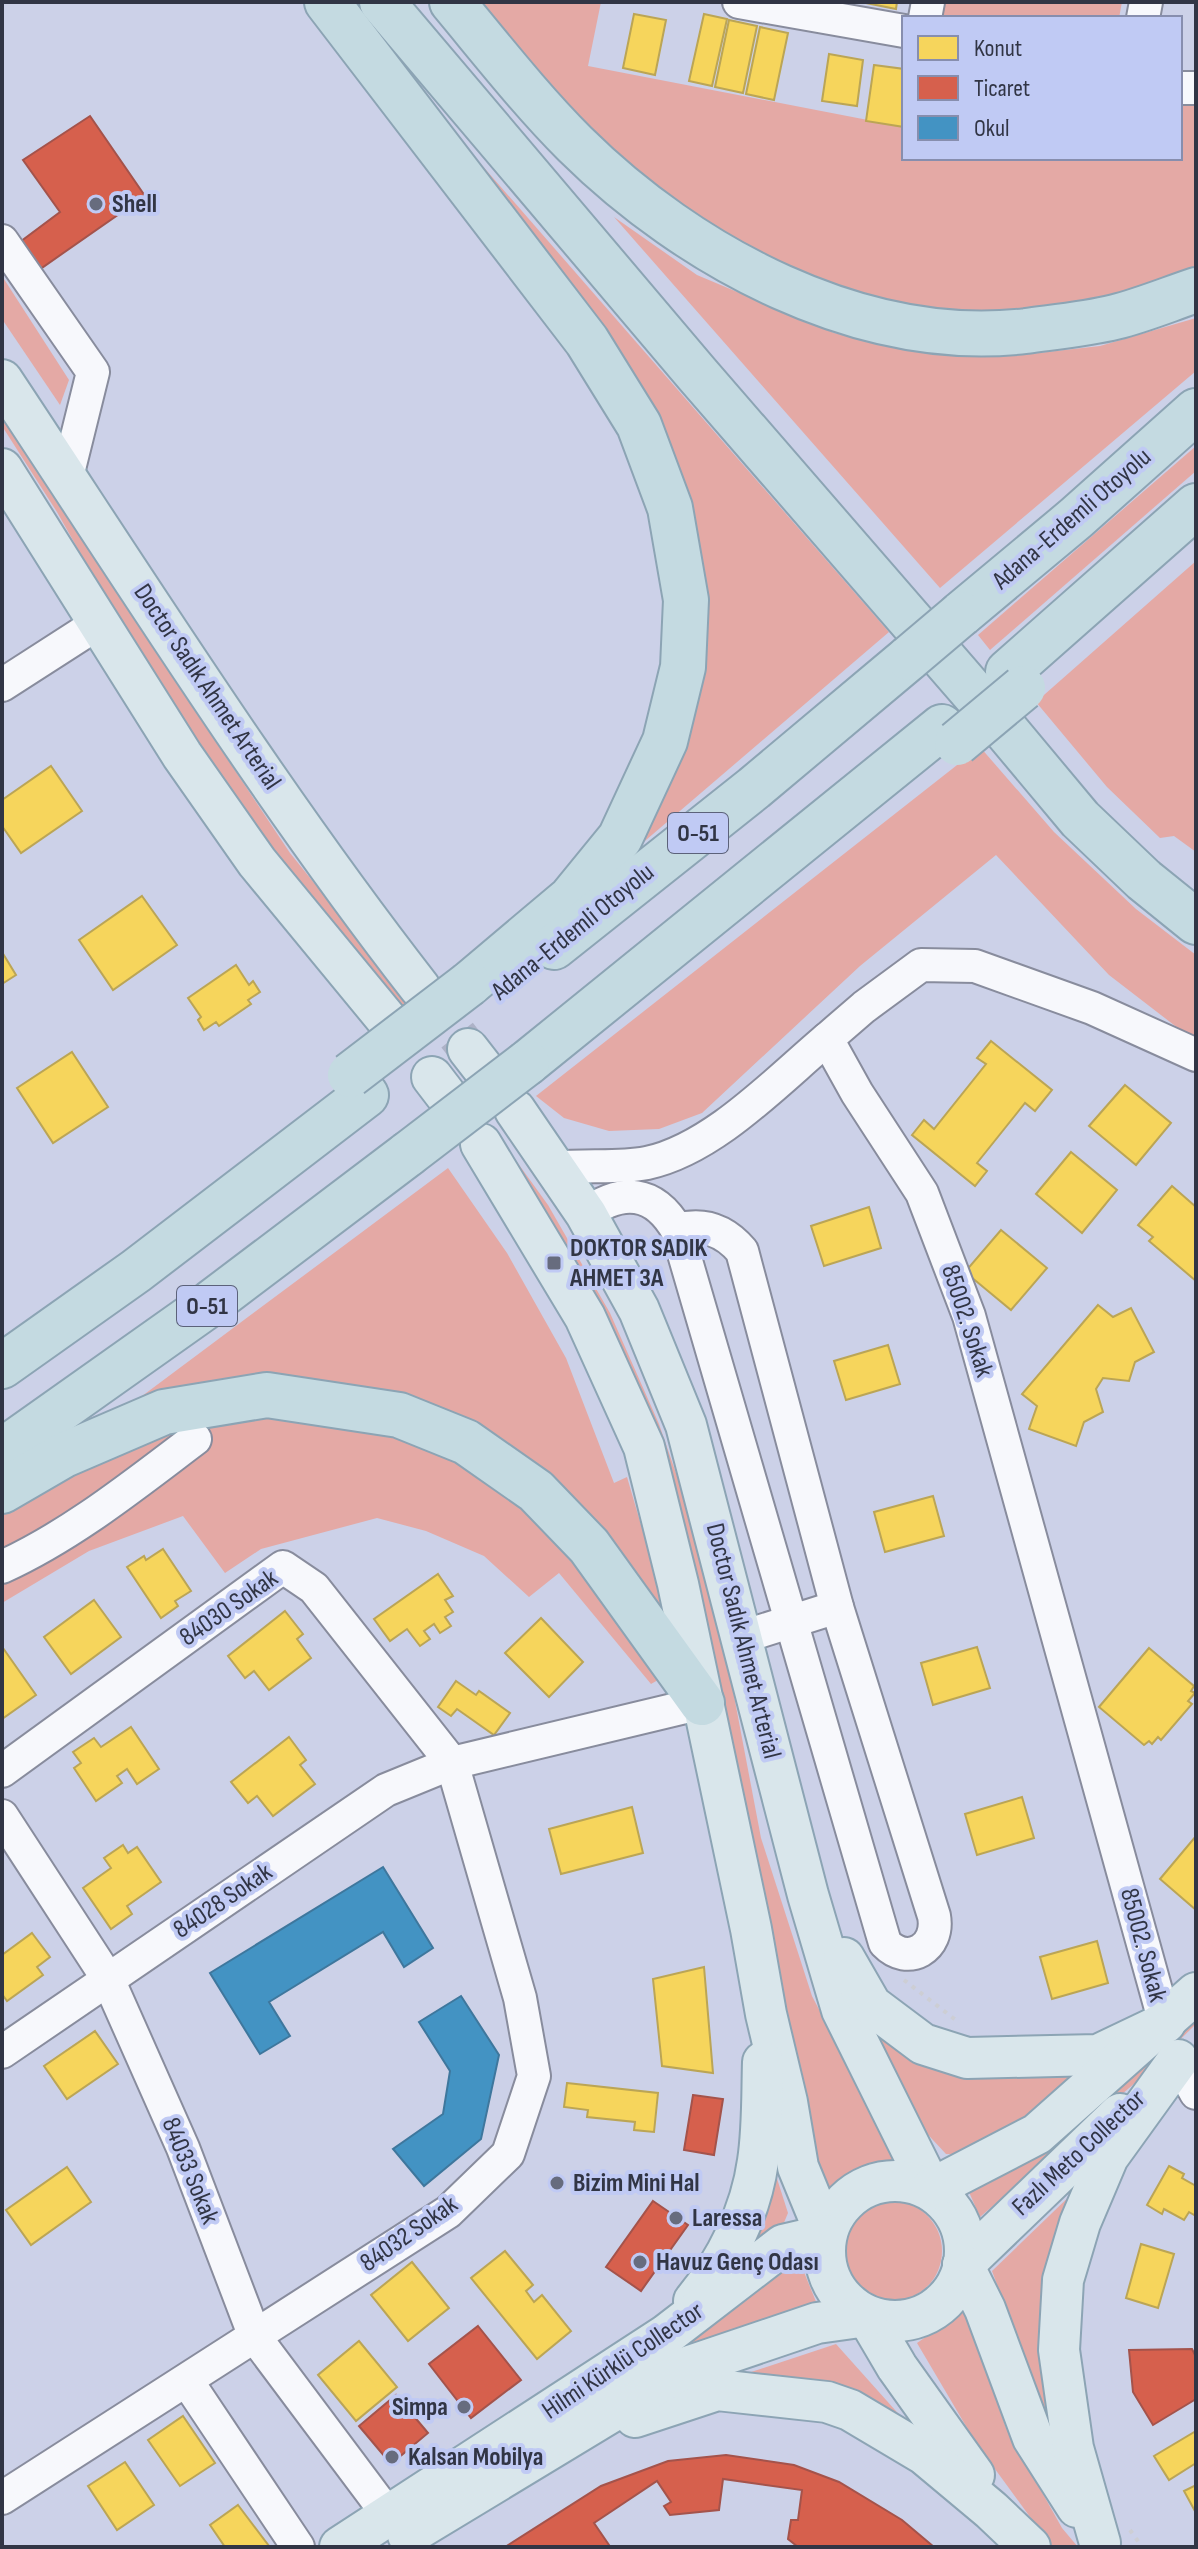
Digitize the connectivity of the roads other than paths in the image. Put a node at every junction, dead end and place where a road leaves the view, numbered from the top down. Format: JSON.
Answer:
{"nodes":[{"id":1,"x":327,"y":2,"type":"edge"},
{"id":2,"x":382,"y":2,"type":"edge"},
{"id":3,"x":416,"y":2,"type":"edge"},
{"id":4,"x":452,"y":2,"type":"edge"},
{"id":5,"x":755,"y":3,"type":"edge"},
{"id":6,"x":902,"y":31,"type":"edge"},
{"id":7,"x":2,"y":241,"type":"edge"},
{"id":8,"x":1196,"y":290,"type":"edge"},
{"id":9,"x":2,"y":380,"type":"edge"},
{"id":10,"x":1196,"y":411,"type":"edge"},
{"id":11,"x":2,"y":469,"type":"edge"},
{"id":12,"x":67,"y":477,"type":"junction"},
{"id":13,"x":1196,"y":506,"type":"edge"},
{"id":14,"x":1196,"y":537,"type":"edge"},
{"id":15,"x":100,"y":622,"type":"junction"},
{"id":16,"x":1015,"y":680,"type":"junction"},
{"id":17,"x":2,"y":685,"type":"edge"},
{"id":18,"x":1196,"y":890,"type":"edge"},
{"id":19,"x":1196,"y":922,"type":"edge"},
{"id":20,"x":420,"y":988,"type":"tunnel mouth"},
{"id":21,"x":477,"y":993,"type":"junction"},
{"id":22,"x":388,"y":1021,"type":"tunnel mouth"},
{"id":23,"x":827,"y":1039,"type":"junction"},
{"id":24,"x":1196,"y":1055,"type":"edge"},
{"id":25,"x":358,"y":1085,"type":"junction"},
{"id":26,"x":515,"y":1110,"type":"dead end"},
{"id":27,"x":481,"y":1144,"type":"dead end"},
{"id":28,"x":651,"y":1162,"type":"junction"},
{"id":29,"x":555,"y":1168,"type":"junction"},
{"id":30,"x":651,"y":1202,"type":"junction"},
{"id":31,"x":586,"y":1214,"type":"junction"},
{"id":32,"x":677,"y":1230,"type":"junction"},
{"id":33,"x":2,"y":1335,"type":"edge"},
{"id":34,"x":2,"y":1366,"type":"edge"},
{"id":35,"x":195,"y":1439,"type":"dead end"},
{"id":36,"x":2,"y":1451,"type":"edge"},
{"id":37,"x":2,"y":1491,"type":"edge"},
{"id":38,"x":2,"y":1567,"type":"edge"},
{"id":39,"x":837,"y":1607,"type":"junction"},
{"id":40,"x":789,"y":1622,"type":"junction"},
{"id":41,"x":742,"y":1637,"type":"junction"},
{"id":42,"x":702,"y":1703,"type":"junction"},
{"id":43,"x":452,"y":1763,"type":"junction"},
{"id":44,"x":2,"y":1771,"type":"edge"},
{"id":45,"x":2,"y":1816,"type":"edge"},
{"id":46,"x":808,"y":1895,"type":"junction"},
{"id":47,"x":108,"y":1979,"type":"junction"},
{"id":48,"x":1196,"y":1993,"type":"edge"},
{"id":49,"x":766,"y":2014,"type":"junction"},
{"id":50,"x":2,"y":2052,"type":"edge"},
{"id":51,"x":1184,"y":2055,"type":"edge"},
{"id":52,"x":931,"y":2189,"type":"junction"},
{"id":53,"x":826,"y":2235,"type":"junction"},
{"id":54,"x":963,"y":2265,"type":"junction"},
{"id":55,"x":867,"y":2316,"type":"junction"},
{"id":56,"x":666,"y":2335,"type":"junction"},
{"id":57,"x":255,"y":2337,"type":"junction"},
{"id":58,"x":187,"y":2381,"type":"junction"},
{"id":59,"x":570,"y":2438,"type":"junction"},
{"id":60,"x":2,"y":2498,"type":"edge"},
{"id":61,"x":389,"y":2532,"type":"edge"},
{"id":62,"x":1102,"y":2545,"type":"edge"},
{"id":63,"x":298,"y":2547,"type":"edge"},
{"id":64,"x":340,"y":2547,"type":"edge"},
{"id":65,"x":1032,"y":2547,"type":"edge"}],
"edges":[{"from":1,"to":21,"type":"highway"},
{"from":2,"to":19,"type":"highway"},
{"from":3,"to":18,"type":"highway"},
{"from":4,"to":8,"type":"highway"},
{"from":5,"to":6,"type":"street"},
{"from":7,"to":12,"type":"street"},
{"from":9,"to":12,"type":"main road","name":"Doctor Sadık Ahmet Arterial"},
{"from":10,"to":21,"type":"highway","name":"Adana-Erdemli Otoyolu","number":"O-51","bridge":true},
{"from":11,"to":15,"type":"main road","name":"Doctor Sadık Ahmet Arterial"},
{"from":12,"to":20,"type":"main road","name":"Doctor Sadık Ahmet Arterial"},
{"from":13,"to":16,"type":"highway"},
{"from":14,"to":16,"type":"highway"},
{"from":15,"to":17,"type":"street"},
{"from":15,"to":22,"type":"main road","name":"Doctor Sadık Ahmet Arterial"},
{"from":16,"to":36,"type":"highway","number":"O-51","bridge":true},
{"from":21,"to":25,"type":"highway","name":"Adana-Erdemli Otoyolu","number":"O-51"},
{"from":23,"to":24,"type":"street"},
{"from":23,"to":28,"type":"street"},
{"from":23,"to":51,"type":"street","name":"85002. Sokak"},
{"from":25,"to":33,"type":"highway"},
{"from":25,"to":34,"type":"highway","name":"Adana-Erdemli Otoyolu","number":"O-51"},
{"from":26,"to":29,"type":"main road","name":"Doctor Sadık Ahmet Arterial"},
{"from":27,"to":42,"type":"main road","name":"Doctor Sadık Ahmet Arterial"},
{"from":28,"to":29,"type":"street"},
{"from":28,"to":30,"type":"street"},
{"from":29,"to":31,"type":"main road","name":"Doctor Sadık Ahmet Arterial"},
{"from":30,"to":31,"type":"street"},
{"from":30,"to":32,"type":"street"},
{"from":31,"to":41,"type":"main road","name":"Doctor Sadık Ahmet Arterial"},
{"from":32,"to":39,"type":"street"},
{"from":32,"to":40,"type":"street"},
{"from":35,"to":38,"type":"street"},
{"from":37,"to":42,"type":"highway"},
{"from":39,"to":40,"type":"street"},
{"from":39,"to":40,"type":"street"},
{"from":40,"to":41,"type":"street"},
{"from":41,"to":46,"type":"main road","name":"Doctor Sadık Ahmet Arterial"},
{"from":42,"to":43,"type":"street","name":"84028 Sokak"},
{"from":42,"to":49,"type":"main road","name":"Doctor Sadık Ahmet Arterial"},
{"from":43,"to":44,"type":"street","name":"84030 Sokak"},
{"from":43,"to":47,"type":"street","name":"84028 Sokak"},
{"from":43,"to":57,"type":"street","name":"84032 Sokak"},
{"from":45,"to":47,"type":"street","name":"84033 Sokak"},
{"from":46,"to":51,"type":"main road"},
{"from":46,"to":52,"type":"main road","name":"Doctor Sadık Ahmet Arterial"},
{"from":47,"to":50,"type":"street","name":"84028 Sokak"},
{"from":47,"to":57,"type":"street","name":"84033 Sokak"},
{"from":48,"to":51,"type":"main road","name":"Fazlı Meto Collector"},
{"from":49,"to":53,"type":"main road","name":"Doctor Sadık Ahmet Arterial"},
{"from":49,"to":56,"type":"main road"},
{"from":51,"to":52,"type":"main road","name":"Fazlı Meto Collector"},
{"from":51,"to":54,"type":"main road","name":"Fazlı Meto Collector"},
{"from":51,"to":62,"type":"main road"},
{"from":52,"to":53,"type":"main road"},
{"from":52,"to":54,"type":"main road"},
{"from":53,"to":55,"type":"main road"},
{"from":53,"to":56,"type":"main road","name":"Hilmi Kürklü Collector"},
{"from":54,"to":55,"type":"main road"},
{"from":54,"to":62,"type":"main road"},
{"from":55,"to":59,"type":"main road","name":"Hilmi Kürklü Collector"},
{"from":55,"to":65,"type":"main road"},
{"from":56,"to":61,"type":"main road","name":"Hilmi Kürklü Collector"},
{"from":57,"to":58,"type":"street","name":"84032 Sokak"},
{"from":57,"to":61,"type":"street","name":"84033 Sokak"},
{"from":58,"to":60,"type":"street","name":"84032 Sokak"},
{"from":58,"to":63,"type":"street"},
{"from":59,"to":61,"type":"main road","name":"Hilmi Kürklü Collector"},
{"from":59,"to":65,"type":"main road"},
{"from":61,"to":64,"type":"main road","name":"Hilmi Kürklü Collector"}]}
